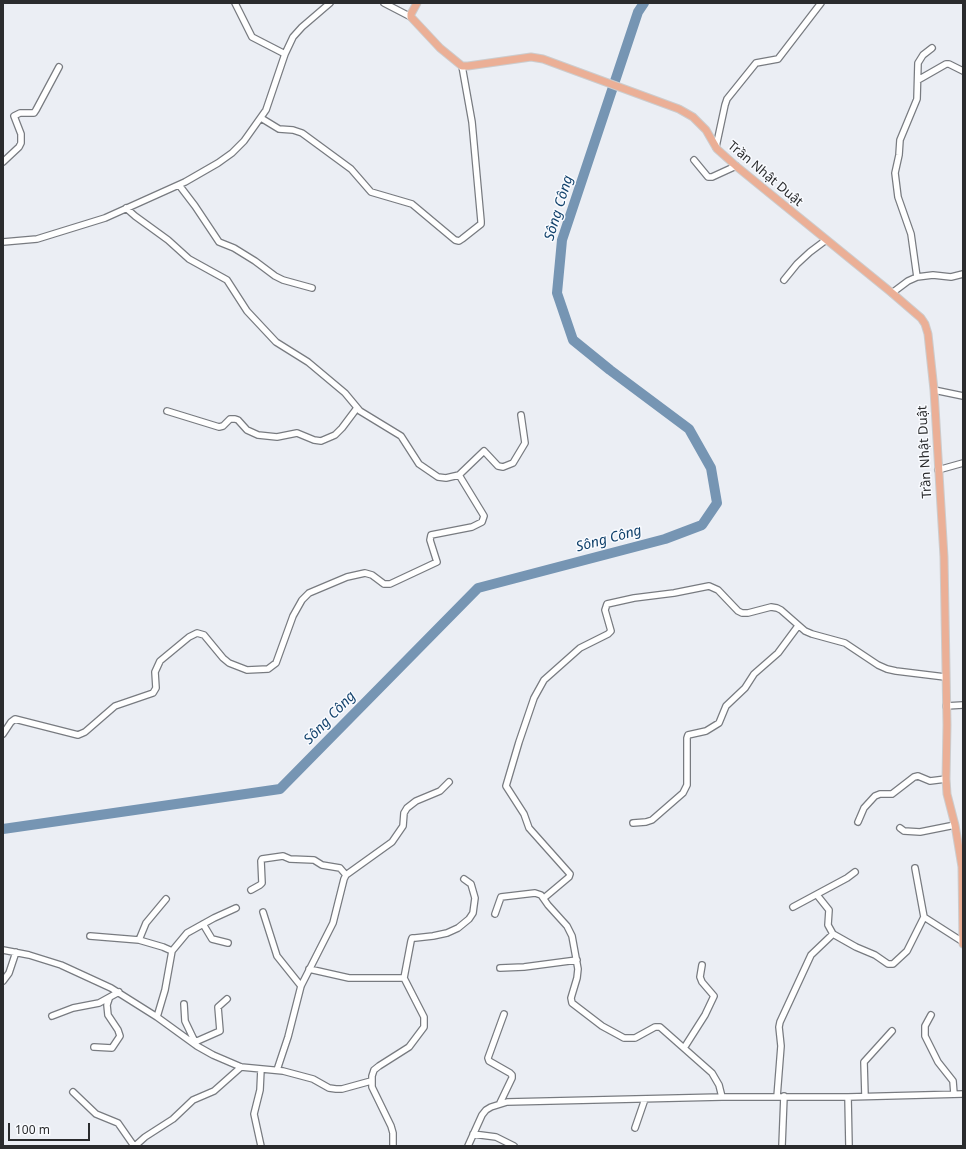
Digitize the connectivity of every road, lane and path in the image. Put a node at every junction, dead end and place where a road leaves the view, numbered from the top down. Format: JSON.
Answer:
{"nodes":[{"id":1,"x":235,"y":3,"type":"edge"},
{"id":2,"x":330,"y":3,"type":"edge"},
{"id":3,"x":384,"y":3,"type":"edge"},
{"id":4,"x":417,"y":3,"type":"edge"},
{"id":5,"x":821,"y":3,"type":"edge"},
{"id":6,"x":411,"y":17,"type":"junction"},
{"id":7,"x":932,"y":48,"type":"dead end"},
{"id":8,"x":285,"y":54,"type":"junction"},
{"id":9,"x":462,"y":66,"type":"junction"},
{"id":10,"x":59,"y":67,"type":"dead end"},
{"id":11,"x":963,"y":71,"type":"edge"},
{"id":12,"x":918,"y":80,"type":"junction"},
{"id":13,"x":260,"y":118,"type":"junction"},
{"id":14,"x":716,"y":147,"type":"junction"},
{"id":15,"x":694,"y":160,"type":"dead end"},
{"id":16,"x":3,"y":162,"type":"edge"},
{"id":17,"x":736,"y":166,"type":"junction"},
{"id":18,"x":179,"y":185,"type":"junction"},
{"id":19,"x":126,"y":208,"type":"junction"},
{"id":20,"x":826,"y":240,"type":"junction"},
{"id":21,"x":3,"y":242,"type":"edge"},
{"id":22,"x":963,"y":274,"type":"edge"},
{"id":23,"x":918,"y":276,"type":"junction"},
{"id":24,"x":784,"y":280,"type":"dead end"},
{"id":25,"x":312,"y":288,"type":"dead end"},
{"id":26,"x":892,"y":293,"type":"junction"},
{"id":27,"x":934,"y":390,"type":"junction"},
{"id":28,"x":963,"y":396,"type":"edge"},
{"id":29,"x":357,"y":408,"type":"junction"},
{"id":30,"x":167,"y":411,"type":"dead end"},
{"id":31,"x":521,"y":416,"type":"dead end"},
{"id":32,"x":963,"y":463,"type":"edge"},
{"id":33,"x":938,"y":470,"type":"junction"},
{"id":34,"x":459,"y":475,"type":"junction"},
{"id":35,"x":798,"y":626,"type":"junction"},
{"id":36,"x":945,"y":676,"type":"junction"},
{"id":37,"x":963,"y":705,"type":"edge"},
{"id":38,"x":946,"y":706,"type":"junction"},
{"id":39,"x":3,"y":734,"type":"edge"},
{"id":40,"x":946,"y":779,"type":"junction"},
{"id":41,"x":449,"y":782,"type":"dead end"},
{"id":42,"x":858,"y":822,"type":"dead end"},
{"id":43,"x":632,"y":823,"type":"dead end"},
{"id":44,"x":955,"y":825,"type":"junction"},
{"id":45,"x":900,"y":828,"type":"dead end"},
{"id":46,"x":962,"y":866,"type":"edge"},
{"id":47,"x":915,"y":868,"type":"dead end"},
{"id":48,"x":855,"y":872,"type":"dead end"},
{"id":49,"x":346,"y":874,"type":"junction"},
{"id":50,"x":464,"y":879,"type":"dead end"},
{"id":51,"x":251,"y":890,"type":"dead end"},
{"id":52,"x":817,"y":895,"type":"junction"},
{"id":53,"x":544,"y":898,"type":"junction"},
{"id":54,"x":166,"y":899,"type":"dead end"},
{"id":55,"x":793,"y":907,"type":"dead end"},
{"id":56,"x":236,"y":908,"type":"dead end"},
{"id":57,"x":263,"y":912,"type":"dead end"},
{"id":58,"x":496,"y":914,"type":"dead end"},
{"id":59,"x":924,"y":917,"type":"junction"},
{"id":60,"x":203,"y":924,"type":"junction"},
{"id":61,"x":833,"y":934,"type":"junction"},
{"id":62,"x":90,"y":936,"type":"dead end"},
{"id":63,"x":139,"y":940,"type":"junction"},
{"id":64,"x":228,"y":943,"type":"dead end"},
{"id":65,"x":963,"y":943,"type":"edge"},
{"id":66,"x":3,"y":950,"type":"edge"},
{"id":67,"x":172,"y":951,"type":"junction"},
{"id":68,"x":16,"y":952,"type":"junction"},
{"id":69,"x":577,"y":960,"type":"junction"},
{"id":70,"x":702,"y":965,"type":"dead end"},
{"id":71,"x":500,"y":968,"type":"dead end"},
{"id":72,"x":309,"y":969,"type":"junction"},
{"id":73,"x":404,"y":978,"type":"junction"},
{"id":74,"x":3,"y":981,"type":"edge"},
{"id":75,"x":301,"y":986,"type":"junction"},
{"id":76,"x":119,"y":992,"type":"junction"},
{"id":77,"x":109,"y":999,"type":"junction"},
{"id":78,"x":227,"y":999,"type":"dead end"},
{"id":79,"x":184,"y":1004,"type":"dead end"},
{"id":80,"x":504,"y":1014,"type":"dead end"},
{"id":81,"x":931,"y":1015,"type":"dead end"},
{"id":82,"x":52,"y":1016,"type":"dead end"},
{"id":83,"x":157,"y":1017,"type":"junction"},
{"id":84,"x":892,"y":1031,"type":"dead end"},
{"id":85,"x":196,"y":1044,"type":"junction"},
{"id":86,"x":94,"y":1047,"type":"dead end"},
{"id":87,"x":684,"y":1048,"type":"junction"},
{"id":88,"x":241,"y":1067,"type":"junction"},
{"id":89,"x":261,"y":1069,"type":"junction"},
{"id":90,"x":277,"y":1070,"type":"junction"},
{"id":91,"x":371,"y":1081,"type":"junction"},
{"id":92,"x":73,"y":1092,"type":"dead end"},
{"id":93,"x":954,"y":1094,"type":"junction"},
{"id":94,"x":963,"y":1094,"type":"edge"},
{"id":95,"x":777,"y":1096,"type":"junction"},
{"id":96,"x":784,"y":1096,"type":"junction"},
{"id":97,"x":865,"y":1096,"type":"junction"},
{"id":98,"x":722,"y":1097,"type":"junction"},
{"id":99,"x":848,"y":1097,"type":"junction"},
{"id":100,"x":645,"y":1099,"type":"junction"},
{"id":101,"x":500,"y":1103,"type":"junction"},
{"id":102,"x":635,"y":1128,"type":"dead end"},
{"id":103,"x":473,"y":1134,"type":"junction"},
{"id":104,"x":135,"y":1146,"type":"edge"},
{"id":105,"x":261,"y":1146,"type":"edge"},
{"id":106,"x":393,"y":1146,"type":"edge"},
{"id":107,"x":468,"y":1146,"type":"edge"},
{"id":108,"x":514,"y":1146,"type":"edge"},
{"id":109,"x":782,"y":1146,"type":"edge"},
{"id":110,"x":849,"y":1146,"type":"edge"}],
"edges":[{"from":1,"to":8,"type":"street"},
{"from":2,"to":8,"type":"street"},
{"from":3,"to":6,"type":"street"},
{"from":4,"to":6,"type":"main road"},
{"from":5,"to":14,"type":"street"},
{"from":6,"to":9,"type":"main road"},
{"from":7,"to":12,"type":"street"},
{"from":8,"to":13,"type":"street"},
{"from":9,"to":13,"type":"street"},
{"from":9,"to":14,"type":"main road","name":"Trần Nhật Duật"},
{"from":10,"to":16,"type":"street"},
{"from":11,"to":12,"type":"street"},
{"from":12,"to":23,"type":"street"},
{"from":13,"to":18,"type":"street"},
{"from":14,"to":17,"type":"main road","name":"Trần Nhật Duật"},
{"from":15,"to":17,"type":"street"},
{"from":17,"to":20,"type":"main road","name":"Trần Nhật Duật"},
{"from":18,"to":19,"type":"street"},
{"from":18,"to":25,"type":"street"},
{"from":19,"to":21,"type":"street"},
{"from":19,"to":29,"type":"street"},
{"from":20,"to":24,"type":"street"},
{"from":20,"to":26,"type":"main road","name":"Trần Nhật Duật"},
{"from":22,"to":23,"type":"street"},
{"from":23,"to":26,"type":"street"},
{"from":26,"to":27,"type":"main road","name":"Trần Nhật Duật"},
{"from":27,"to":28,"type":"street"},
{"from":27,"to":33,"type":"main road","name":"Trần Nhật Duật"},
{"from":29,"to":30,"type":"street"},
{"from":29,"to":34,"type":"street"},
{"from":31,"to":34,"type":"street"},
{"from":32,"to":33,"type":"street"},
{"from":33,"to":36,"type":"main road","name":"Trần Nhật Duật"},
{"from":34,"to":39,"type":"street"},
{"from":35,"to":36,"type":"street"},
{"from":35,"to":43,"type":"street"},
{"from":35,"to":53,"type":"street"},
{"from":36,"to":38,"type":"main road","name":"Trần Nhật Duật"},
{"from":37,"to":38,"type":"street"},
{"from":38,"to":40,"type":"main road","name":"Trần Nhật Duật"},
{"from":40,"to":42,"type":"street"},
{"from":40,"to":44,"type":"main road","name":"Trần Nhật Duật"},
{"from":41,"to":49,"type":"street"},
{"from":44,"to":45,"type":"street"},
{"from":44,"to":46,"type":"main road","name":"Trần Nhật Duật"},
{"from":46,"to":65,"type":"main road","name":"Trần Nhật Duật"},
{"from":47,"to":59,"type":"street"},
{"from":48,"to":52,"type":"street"},
{"from":49,"to":51,"type":"street"},
{"from":49,"to":72,"type":"street"},
{"from":50,"to":73,"type":"street"},
{"from":52,"to":55,"type":"street"},
{"from":52,"to":61,"type":"street"},
{"from":53,"to":58,"type":"street"},
{"from":53,"to":69,"type":"street"},
{"from":54,"to":63,"type":"street"},
{"from":56,"to":60,"type":"street"},
{"from":57,"to":75,"type":"street"},
{"from":59,"to":61,"type":"street"},
{"from":59,"to":65,"type":"street"},
{"from":60,"to":64,"type":"street"},
{"from":60,"to":67,"type":"street"},
{"from":61,"to":95,"type":"street"},
{"from":62,"to":63,"type":"street"},
{"from":63,"to":67,"type":"street"},
{"from":66,"to":68,"type":"street"},
{"from":67,"to":83,"type":"street"},
{"from":68,"to":74,"type":"street"},
{"from":68,"to":76,"type":"street"},
{"from":69,"to":71,"type":"street"},
{"from":69,"to":87,"type":"street"},
{"from":70,"to":87,"type":"street"},
{"from":72,"to":73,"type":"street"},
{"from":72,"to":75,"type":"street"},
{"from":73,"to":91,"type":"street"},
{"from":75,"to":90,"type":"street"},
{"from":76,"to":77,"type":"street"},
{"from":76,"to":83,"type":"street"},
{"from":77,"to":82,"type":"street"},
{"from":77,"to":86,"type":"street"},
{"from":78,"to":85,"type":"street"},
{"from":79,"to":85,"type":"street"},
{"from":80,"to":101,"type":"street"},
{"from":81,"to":93,"type":"street"},
{"from":83,"to":85,"type":"street"},
{"from":84,"to":97,"type":"street"},
{"from":85,"to":88,"type":"street"},
{"from":87,"to":98,"type":"street"},
{"from":88,"to":89,"type":"street"},
{"from":88,"to":104,"type":"street"},
{"from":89,"to":90,"type":"street"},
{"from":89,"to":105,"type":"street"},
{"from":90,"to":91,"type":"street"},
{"from":91,"to":106,"type":"street"},
{"from":92,"to":104,"type":"street"},
{"from":93,"to":94,"type":"street"},
{"from":93,"to":97,"type":"street"},
{"from":95,"to":96,"type":"street"},
{"from":95,"to":98,"type":"street"},
{"from":96,"to":99,"type":"street"},
{"from":96,"to":109,"type":"street"},
{"from":97,"to":99,"type":"street"},
{"from":98,"to":100,"type":"street"},
{"from":99,"to":110,"type":"street"},
{"from":100,"to":101,"type":"street"},
{"from":100,"to":102,"type":"street"},
{"from":101,"to":103,"type":"street"},
{"from":103,"to":107,"type":"street"},
{"from":103,"to":108,"type":"street"}]}
